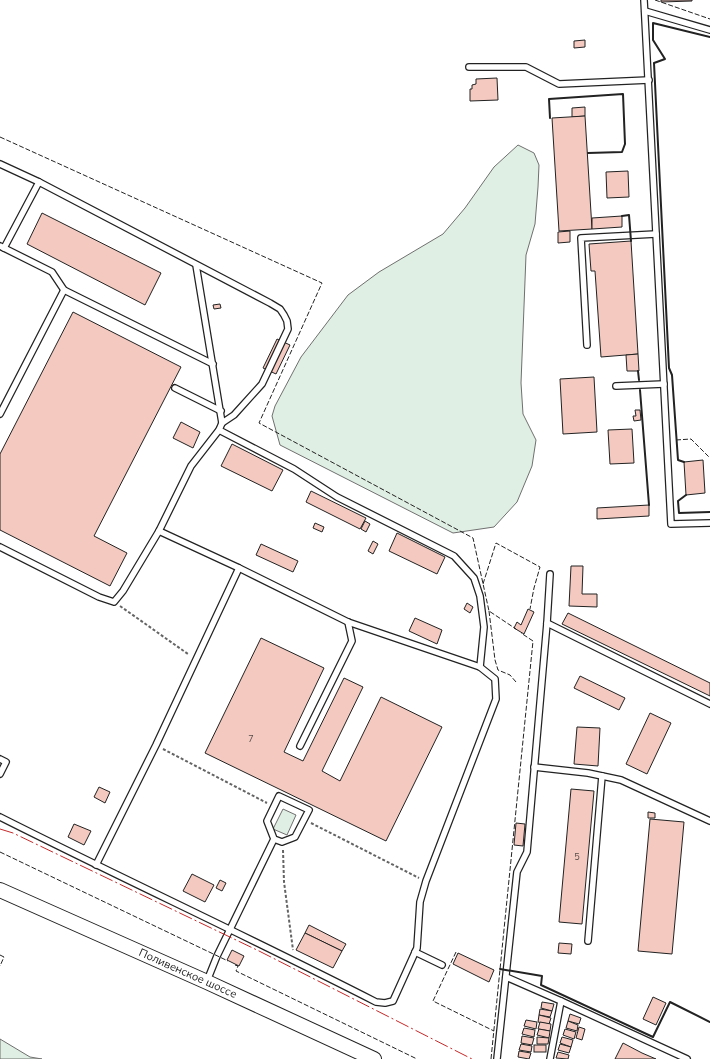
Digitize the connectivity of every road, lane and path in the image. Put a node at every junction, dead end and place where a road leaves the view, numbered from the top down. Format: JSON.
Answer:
{"nodes":[{"id":1,"x":644,"y":0,"type":"edge"},
{"id":2,"x":645,"y":12,"type":"junction"},
{"id":3,"x":710,"y":30,"type":"edge"},
{"id":4,"x":469,"y":67,"type":"dead end"},
{"id":5,"x":649,"y":80,"type":"junction"},
{"id":6,"x":0,"y":164,"type":"edge"},
{"id":7,"x":39,"y":182,"type":"junction"},
{"id":8,"x":656,"y":234,"type":"junction"},
{"id":9,"x":2,"y":247,"type":"edge"},
{"id":10,"x":196,"y":265,"type":"junction"},
{"id":11,"x":64,"y":290,"type":"junction"},
{"id":12,"x":587,"y":345,"type":"dead end"},
{"id":13,"x":213,"y":364,"type":"junction"},
{"id":14,"x":664,"y":384,"type":"junction"},
{"id":15,"x":616,"y":386,"type":"dead end"},
{"id":16,"x":175,"y":388,"type":"dead end"},
{"id":17,"x":221,"y":411,"type":"junction"},
{"id":18,"x":0,"y":414,"type":"edge"},
{"id":19,"x":222,"y":423,"type":"junction"},
{"id":20,"x":219,"y":430,"type":"junction"},
{"id":21,"x":710,"y":523,"type":"edge"},
{"id":22,"x":159,"y":531,"type":"junction"},
{"id":23,"x":0,"y":547,"type":"edge"},
{"id":24,"x":239,"y":568,"type":"junction"},
{"id":25,"x":550,"y":574,"type":"dead end"},
{"id":26,"x":114,"y":602,"type":"junction"},
{"id":27,"x":348,"y":622,"type":"junction"},
{"id":28,"x":547,"y":622,"type":"junction"},
{"id":29,"x":196,"y":659,"type":"junction"},
{"id":30,"x":480,"y":667,"type":"junction"},
{"id":31,"x":710,"y":704,"type":"edge"},
{"id":32,"x":156,"y":745,"type":"junction"},
{"id":33,"x":300,"y":746,"type":"dead end"},
{"id":34,"x":0,"y":759,"type":"edge"},
{"id":35,"x":534,"y":768,"type":"junction"},
{"id":36,"x":0,"y":774,"type":"edge"},
{"id":37,"x":602,"y":776,"type":"junction"},
{"id":38,"x":274,"y":806,"type":"junction"},
{"id":39,"x":0,"y":817,"type":"edge"},
{"id":40,"x":304,"y":820,"type":"junction"},
{"id":41,"x":710,"y":821,"type":"edge"},
{"id":42,"x":274,"y":839,"type":"junction"},
{"id":43,"x":282,"y":842,"type":"junction"},
{"id":44,"x":96,"y":865,"type":"junction"},
{"id":45,"x":426,"y":881,"type":"junction"},
{"id":46,"x":0,"y":890,"type":"edge"},
{"id":47,"x":230,"y":929,"type":"junction"},
{"id":48,"x":588,"y":941,"type":"dead end"},
{"id":49,"x":416,"y":952,"type":"junction"},
{"id":50,"x":294,"y":960,"type":"junction"},
{"id":51,"x":442,"y":965,"type":"dead end"},
{"id":52,"x":506,"y":977,"type":"junction"},
{"id":53,"x":207,"y":982,"type":"junction"},
{"id":54,"x":561,"y":1001,"type":"junction"},
{"id":55,"x":374,"y":1059,"type":"edge"},
{"id":56,"x":497,"y":1059,"type":"edge"},
{"id":57,"x":550,"y":1059,"type":"edge"},
{"id":58,"x":687,"y":1059,"type":"edge"}],
"edges":[{"from":1,"to":2,"type":"lane"},
{"from":2,"to":3,"type":"lane"},
{"from":2,"to":5,"type":"lane"},
{"from":4,"to":5,"type":"lane"},
{"from":5,"to":8,"type":"lane"},
{"from":6,"to":7,"type":"lane"},
{"from":7,"to":9,"type":"lane"},
{"from":7,"to":10,"type":"lane"},
{"from":8,"to":12,"type":"lane"},
{"from":8,"to":14,"type":"lane"},
{"from":9,"to":11,"type":"lane"},
{"from":10,"to":13,"type":"lane"},
{"from":10,"to":19,"type":"lane"},
{"from":11,"to":13,"type":"lane"},
{"from":11,"to":18,"type":"lane"},
{"from":13,"to":17,"type":"lane"},
{"from":14,"to":15,"type":"lane"},
{"from":14,"to":21,"type":"lane"},
{"from":16,"to":17,"type":"lane"},
{"from":17,"to":19,"type":"lane"},
{"from":19,"to":20,"type":"lane"},
{"from":20,"to":22,"type":"lane"},
{"from":20,"to":30,"type":"lane"},
{"from":22,"to":24,"type":"lane"},
{"from":22,"to":26,"type":"lane"},
{"from":23,"to":26,"type":"lane"},
{"from":24,"to":27,"type":"lane"},
{"from":24,"to":29,"type":"lane"},
{"from":25,"to":28,"type":"lane"},
{"from":26,"to":29,"type":"path"},
{"from":27,"to":30,"type":"lane"},
{"from":27,"to":33,"type":"lane"},
{"from":28,"to":31,"type":"lane"},
{"from":28,"to":35,"type":"lane"},
{"from":29,"to":32,"type":"lane"},
{"from":30,"to":45,"type":"lane"},
{"from":32,"to":38,"type":"path"},
{"from":32,"to":44,"type":"lane"},
{"from":34,"to":36,"type":"lane"},
{"from":35,"to":37,"type":"lane"},
{"from":35,"to":52,"type":"lane"},
{"from":37,"to":41,"type":"lane"},
{"from":37,"to":48,"type":"lane"},
{"from":38,"to":40,"type":"lane"},
{"from":38,"to":42,"type":"lane"},
{"from":39,"to":44,"type":"lane"},
{"from":40,"to":43,"type":"lane"},
{"from":40,"to":45,"type":"path"},
{"from":42,"to":43,"type":"lane"},
{"from":42,"to":47,"type":"lane"},
{"from":43,"to":50,"type":"path"},
{"from":44,"to":47,"type":"lane"},
{"from":45,"to":49,"type":"lane"},
{"from":46,"to":53,"type":"street","name":"Поливенское шоссе"},
{"from":47,"to":50,"type":"lane"},
{"from":47,"to":53,"type":"lane"},
{"from":49,"to":50,"type":"lane"},
{"from":49,"to":51,"type":"lane"},
{"from":52,"to":54,"type":"lane"},
{"from":52,"to":56,"type":"lane"},
{"from":53,"to":55,"type":"street","name":"Поливенское шоссе"},
{"from":54,"to":57,"type":"lane"},
{"from":54,"to":58,"type":"lane"}]}
